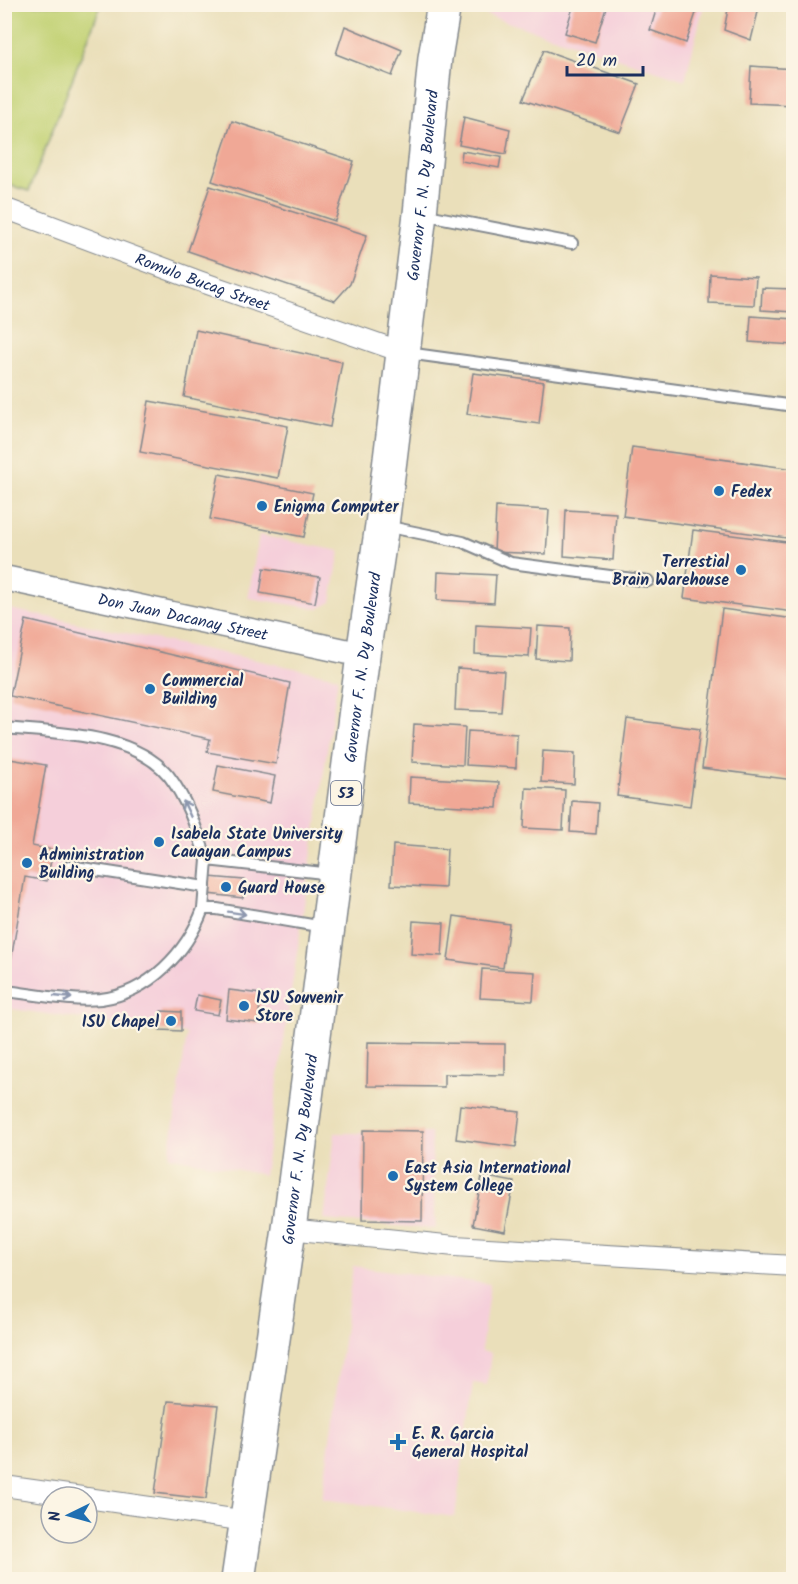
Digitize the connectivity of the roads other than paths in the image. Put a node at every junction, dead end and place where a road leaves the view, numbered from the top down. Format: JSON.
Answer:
{"nodes":[{"id":1,"x":444,"y":4,"type":"edge"},
{"id":2,"x":4,"y":208,"type":"edge"},
{"id":3,"x":420,"y":214,"type":"junction"},
{"id":4,"x":572,"y":243,"type":"dead end"},
{"id":5,"x":402,"y":352,"type":"junction"},
{"id":6,"x":794,"y":406,"type":"edge"},
{"id":7,"x":382,"y":525,"type":"junction"},
{"id":8,"x":4,"y":578,"type":"edge"},
{"id":9,"x":648,"y":581,"type":"dead end"},
{"id":10,"x":363,"y":655,"type":"junction"},
{"id":11,"x":4,"y":728,"type":"edge"},
{"id":12,"x":207,"y":860,"type":"junction"},
{"id":13,"x":69,"y":866,"type":"dead end"},
{"id":14,"x":336,"y":874,"type":"junction"},
{"id":15,"x":205,"y":886,"type":"junction"},
{"id":16,"x":203,"y":909,"type":"junction"},
{"id":17,"x":328,"y":927,"type":"junction"},
{"id":18,"x":4,"y":991,"type":"edge"},
{"id":19,"x":290,"y":1229,"type":"junction"},
{"id":20,"x":794,"y":1266,"type":"edge"},
{"id":21,"x":4,"y":1486,"type":"edge"},
{"id":22,"x":39,"y":1491,"type":"edge"},
{"id":23,"x":99,"y":1500,"type":"edge"},
{"id":24,"x":247,"y":1521,"type":"junction"},
{"id":25,"x":238,"y":1580,"type":"edge"}],
"edges":[{"from":1,"to":3,"type":"highway","name":"Governor F. N. Dy Boulevard","number":"53"},
{"from":2,"to":5,"type":"street","name":"Romulo Bucag Street"},
{"from":3,"to":4,"type":"lane"},
{"from":3,"to":5,"type":"highway","name":"Governor F. N. Dy Boulevard","number":"53"},
{"from":5,"to":6,"type":"lane"},
{"from":5,"to":7,"type":"highway","name":"Governor F. N. Dy Boulevard","number":"53"},
{"from":7,"to":9,"type":"lane"},
{"from":7,"to":10,"type":"highway","name":"Governor F. N. Dy Boulevard","number":"53"},
{"from":8,"to":10,"type":"street","name":"Don Juan Dacanay Street"},
{"from":10,"to":14,"type":"highway","name":"Governor F. N. Dy Boulevard","number":"53"},
{"from":12,"to":11,"type":"lane","one_way":true},
{"from":12,"to":14,"type":"lane"},
{"from":12,"to":15,"type":"lane"},
{"from":13,"to":15,"type":"lane"},
{"from":14,"to":17,"type":"highway","name":"Governor F. N. Dy Boulevard","number":"53"},
{"from":15,"to":16,"type":"lane"},
{"from":16,"to":17,"type":"lane","one_way":true},
{"from":18,"to":16,"type":"lane","one_way":true},
{"from":17,"to":19,"type":"highway","name":"Governor F. N. Dy Boulevard","number":"53"},
{"from":19,"to":20,"type":"street"},
{"from":19,"to":24,"type":"highway","name":"Governor F. N. Dy Boulevard","number":"53"},
{"from":21,"to":22,"type":"street"},
{"from":23,"to":24,"type":"street"},
{"from":24,"to":25,"type":"highway","name":"Governor F. N. Dy Boulevard","number":"53"}]}
